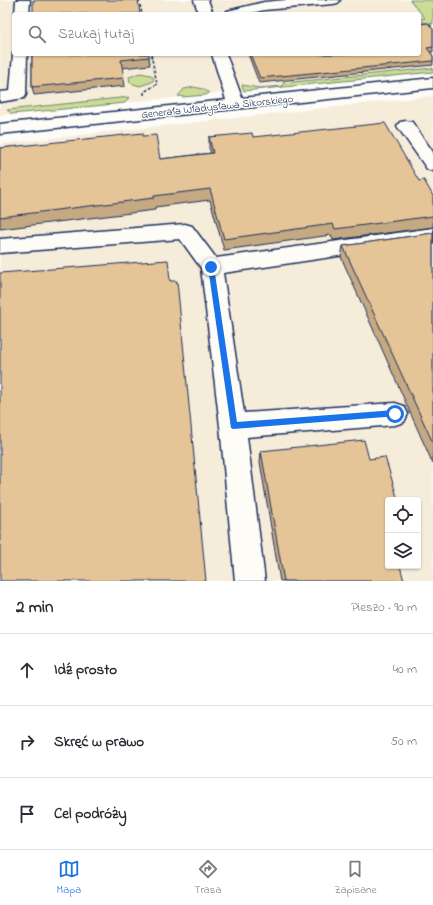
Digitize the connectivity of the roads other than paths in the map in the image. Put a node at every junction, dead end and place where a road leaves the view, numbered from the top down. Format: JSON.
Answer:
{"nodes":[{"id":1,"x":22,"y":0,"type":"edge"},
{"id":2,"x":201,"y":0,"type":"edge"},
{"id":3,"x":333,"y":0,"type":"edge"},
{"id":4,"x":22,"y":12,"type":"edge"},
{"id":5,"x":205,"y":12,"type":"edge"},
{"id":6,"x":240,"y":12,"type":"edge"},
{"id":7,"x":20,"y":56,"type":"edge"},
{"id":8,"x":220,"y":56,"type":"edge"},
{"id":9,"x":433,"y":83,"type":"edge"},
{"id":10,"x":0,"y":97,"type":"edge"},
{"id":11,"x":236,"y":104,"type":"junction"},
{"id":12,"x":406,"y":126,"type":"dead end"},
{"id":13,"x":0,"y":129,"type":"edge"},
{"id":14,"x":433,"y":165,"type":"edge"},
{"id":15,"x":433,"y":235,"type":"edge"},
{"id":16,"x":0,"y":246,"type":"edge"},
{"id":17,"x":211,"y":267,"type":"junction"},
{"id":18,"x":395,"y":414,"type":"dead end"},
{"id":19,"x":233,"y":426,"type":"junction"},
{"id":20,"x":250,"y":581,"type":"edge"}],
"edges":[{"from":1,"to":4,"type":"street"},
{"from":2,"to":5,"type":"street"},
{"from":3,"to":6,"type":"street"},
{"from":7,"to":10,"type":"street"},
{"from":8,"to":11,"type":"street"},
{"from":9,"to":11,"type":"street","name":"Generała Władysława Sikorskiego"},
{"from":11,"to":13,"type":"street","name":"Generała Władysława Sikorskiego"},
{"from":12,"to":14,"type":"street"},
{"from":15,"to":17,"type":"street"},
{"from":16,"to":17,"type":"street"},
{"from":17,"to":19,"type":"street"},
{"from":18,"to":19,"type":"street"},
{"from":19,"to":20,"type":"street"}]}
